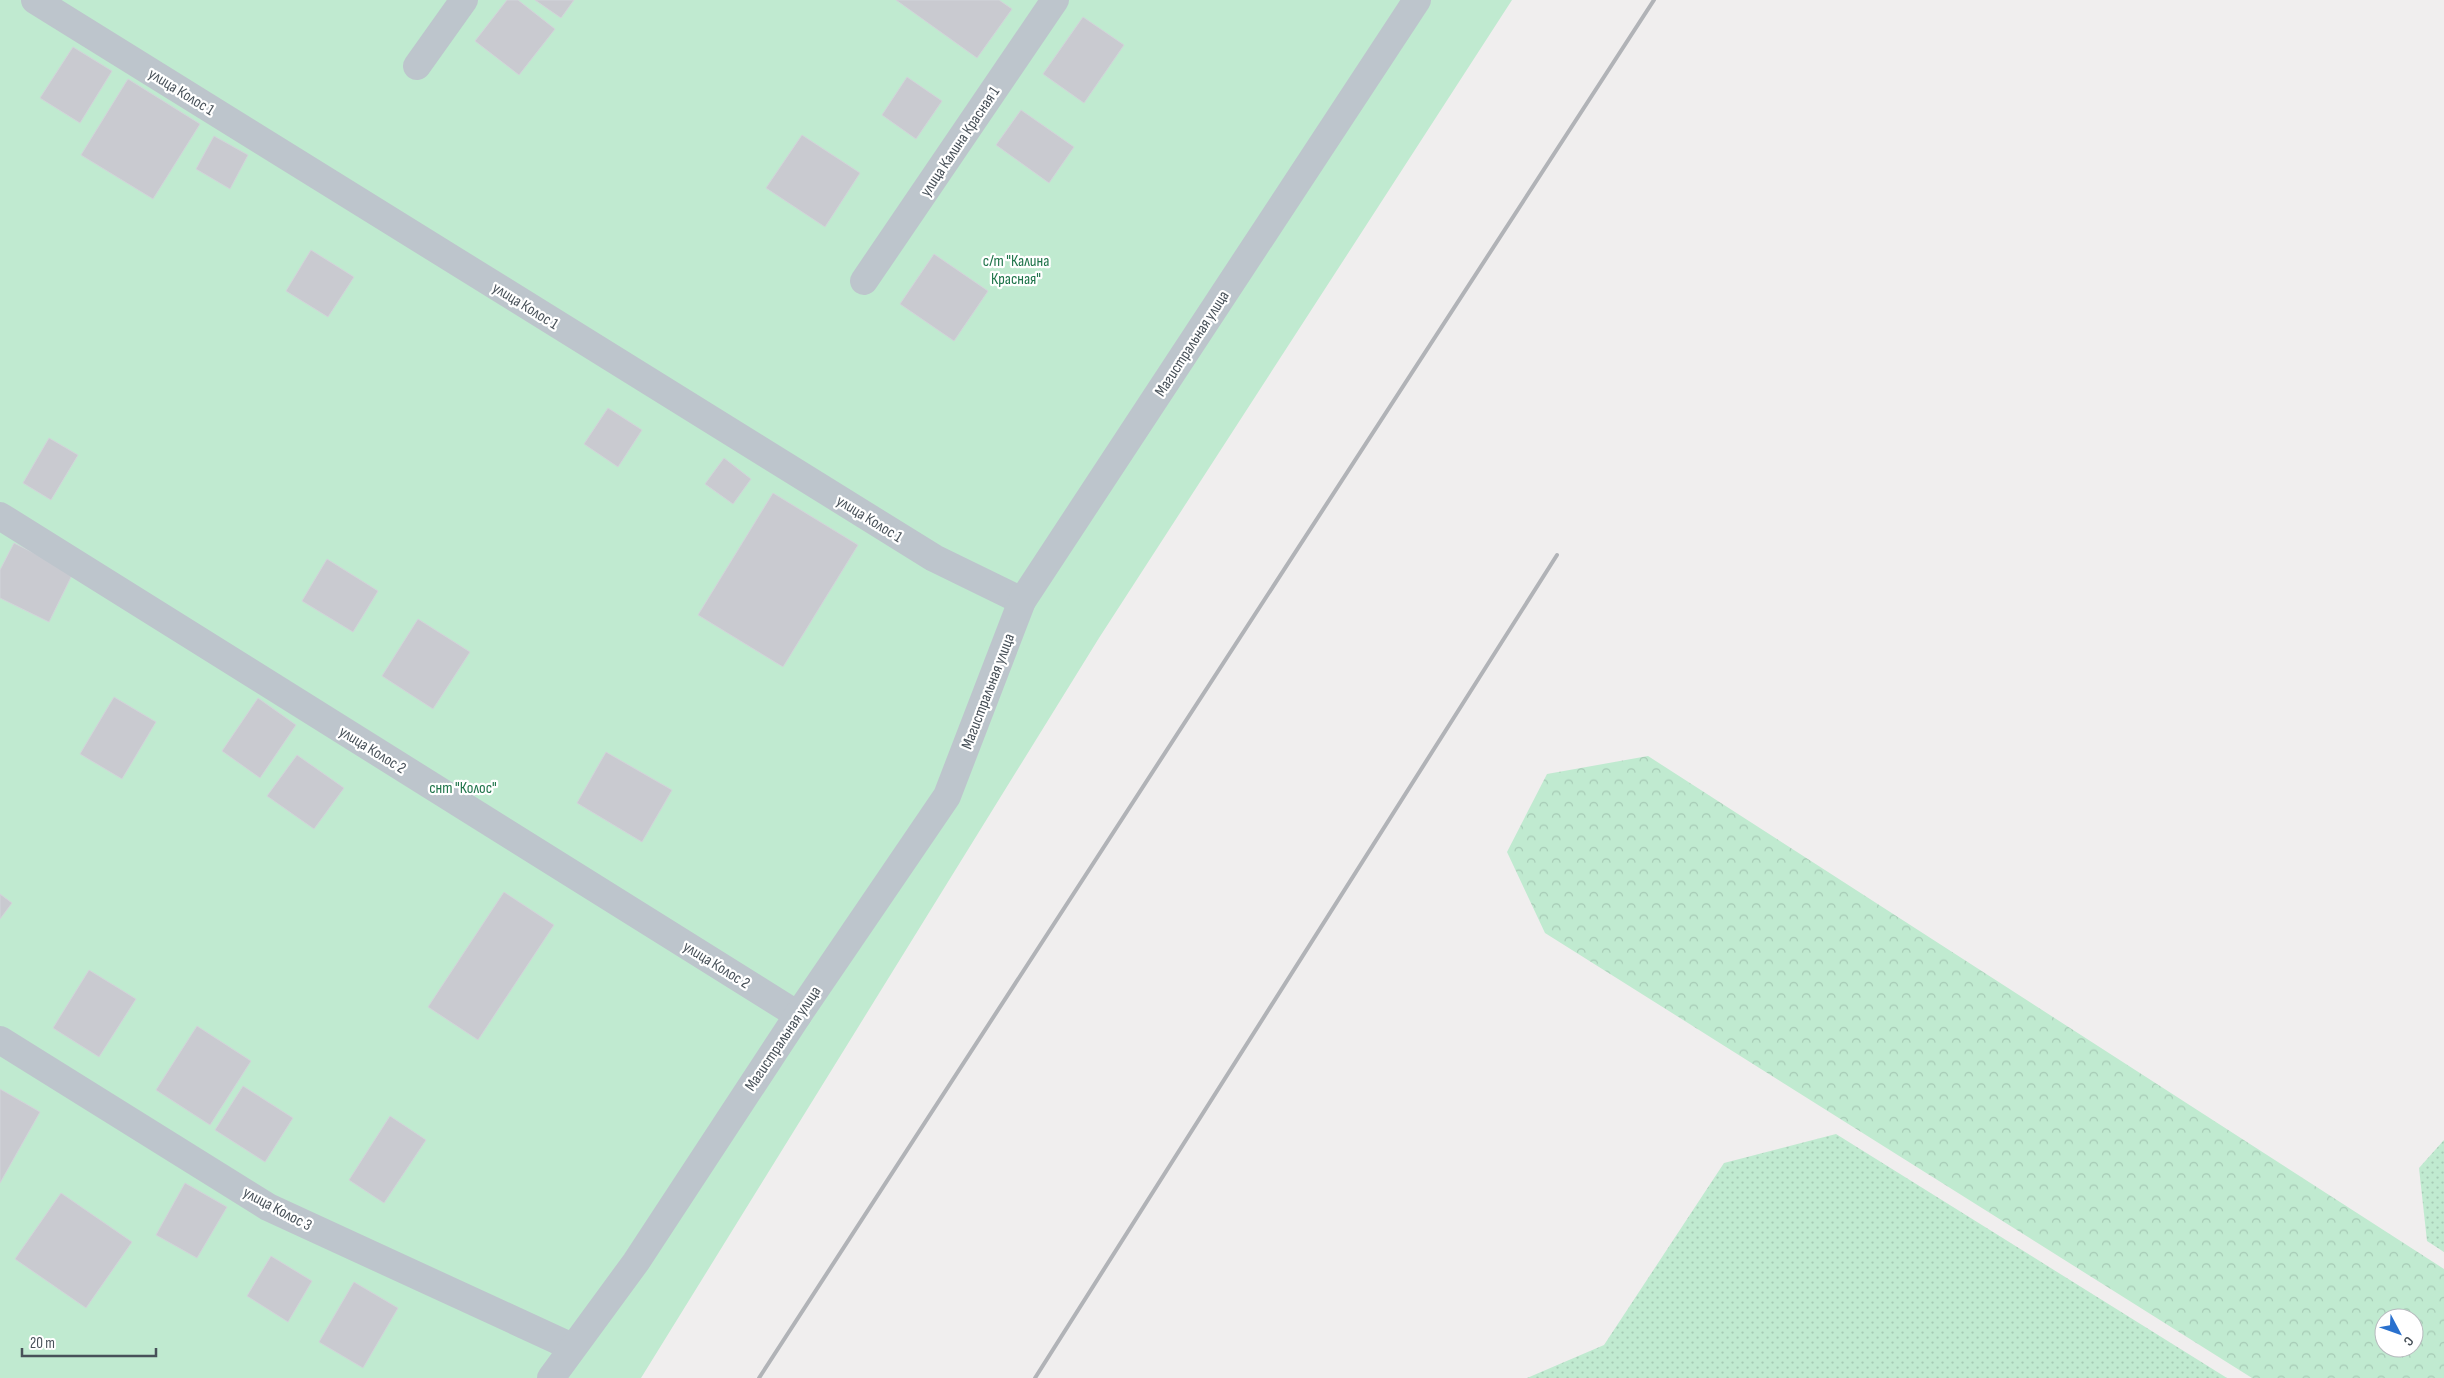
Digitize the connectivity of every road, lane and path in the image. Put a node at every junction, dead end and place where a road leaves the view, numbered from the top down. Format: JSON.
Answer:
{"nodes":[{"id":1,"x":35,"y":0,"type":"edge"},
{"id":2,"x":464,"y":0,"type":"edge"},
{"id":3,"x":1054,"y":0,"type":"edge"},
{"id":4,"x":1417,"y":0,"type":"edge"},
{"id":5,"x":417,"y":66,"type":"dead end"},
{"id":6,"x":864,"y":281,"type":"dead end"},
{"id":7,"x":0,"y":516,"type":"edge"},
{"id":8,"x":1022,"y":601,"type":"junction"},
{"id":9,"x":798,"y":1015,"type":"junction"},
{"id":10,"x":0,"y":1040,"type":"edge"},
{"id":11,"x":572,"y":1347,"type":"junction"},
{"id":12,"x":551,"y":1378,"type":"edge"}],
"edges":[{"from":1,"to":8,"type":"street","name":"улица Колос 1"},
{"from":2,"to":5,"type":"street"},
{"from":3,"to":6,"type":"street","name":"улица Калина Красная 1"},
{"from":4,"to":8,"type":"street","name":"Магистральная улица"},
{"from":7,"to":9,"type":"street","name":"улица Колос 2"},
{"from":8,"to":9,"type":"street","name":"Магистральная улица"},
{"from":9,"to":11,"type":"street","name":"Магистральная улица"},
{"from":10,"to":11,"type":"street","name":"улица Колос 3"},
{"from":11,"to":12,"type":"street","name":"Магистральная улица"}]}
